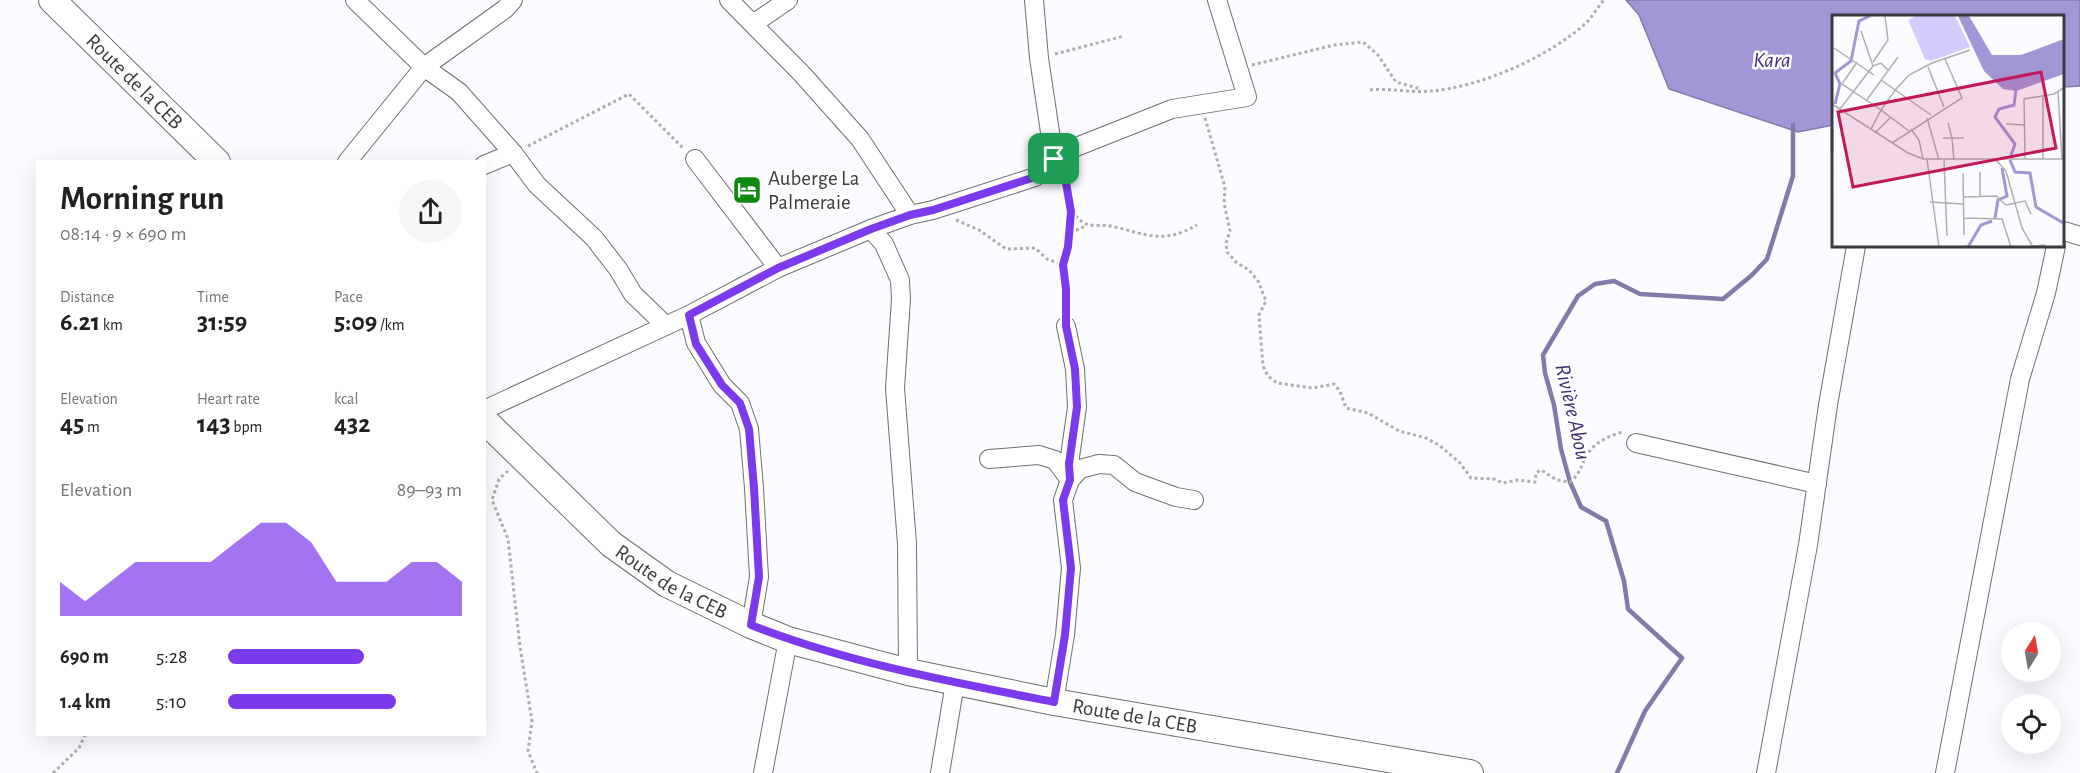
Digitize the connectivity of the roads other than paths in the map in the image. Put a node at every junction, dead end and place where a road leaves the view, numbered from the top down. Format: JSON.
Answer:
{"nodes":[{"id":1,"x":52,"y":0,"type":"edge"},
{"id":2,"x":355,"y":0,"type":"edge"},
{"id":3,"x":513,"y":0,"type":"edge"},
{"id":4,"x":729,"y":0,"type":"edge"},
{"id":5,"x":788,"y":0,"type":"edge"},
{"id":6,"x":1034,"y":0,"type":"edge"},
{"id":7,"x":1217,"y":0,"type":"edge"},
{"id":8,"x":753,"y":24,"type":"junction"},
{"id":9,"x":424,"y":67,"type":"junction"},
{"id":10,"x":513,"y":153,"type":"junction"},
{"id":11,"x":1058,"y":156,"type":"junction"},
{"id":12,"x":695,"y":159,"type":"road end"},
{"id":13,"x":215,"y":160,"type":"edge"},
{"id":14,"x":349,"y":160,"type":"edge"},
{"id":15,"x":486,"y":164,"type":"edge"},
{"id":16,"x":910,"y":215,"type":"junction"},
{"id":17,"x":871,"y":229,"type":"junction"},
{"id":18,"x":2065,"y":231,"type":"edge"},
{"id":19,"x":2080,"y":236,"type":"edge"},
{"id":20,"x":1856,"y":248,"type":"edge"},
{"id":21,"x":2056,"y":248,"type":"edge"},
{"id":22,"x":778,"y":268,"type":"junction"},
{"id":23,"x":689,"y":315,"type":"junction"},
{"id":24,"x":665,"y":326,"type":"junction"},
{"id":25,"x":1066,"y":326,"type":"road end"},
{"id":26,"x":486,"y":409,"type":"edge"},
{"id":27,"x":486,"y":422,"type":"edge"},
{"id":28,"x":1642,"y":444,"type":"road end"},
{"id":29,"x":989,"y":459,"type":"dead end"},
{"id":30,"x":1070,"y":480,"type":"junction"},
{"id":31,"x":1816,"y":484,"type":"junction"},
{"id":32,"x":1194,"y":500,"type":"dead end"},
{"id":33,"x":751,"y":625,"type":"junction"},
{"id":34,"x":788,"y":640,"type":"junction"},
{"id":35,"x":908,"y":672,"type":"junction"},
{"id":36,"x":955,"y":682,"type":"junction"},
{"id":37,"x":1054,"y":702,"type":"junction"},
{"id":38,"x":1459,"y":772,"type":"edge"},
{"id":39,"x":763,"y":773,"type":"edge"},
{"id":40,"x":940,"y":773,"type":"edge"},
{"id":41,"x":1766,"y":773,"type":"edge"},
{"id":42,"x":1945,"y":773,"type":"edge"}],
"edges":[{"from":1,"to":13,"type":"main road","name":"Route de la CEB"},
{"from":2,"to":9,"type":"street"},
{"from":3,"to":9,"type":"street"},
{"from":4,"to":8,"type":"street"},
{"from":5,"to":8,"type":"street"},
{"from":6,"to":11,"type":"street"},
{"from":7,"to":11,"type":"street"},
{"from":8,"to":16,"type":"street"},
{"from":9,"to":10,"type":"street"},
{"from":9,"to":14,"type":"street"},
{"from":10,"to":15,"type":"street"},
{"from":10,"to":24,"type":"street"},
{"from":11,"to":16,"type":"street"},
{"from":12,"to":22,"type":"street"},
{"from":16,"to":17,"type":"street"},
{"from":17,"to":22,"type":"street"},
{"from":17,"to":35,"type":"street"},
{"from":18,"to":19,"type":"street"},
{"from":20,"to":31,"type":"street"},
{"from":21,"to":42,"type":"street"},
{"from":22,"to":23,"type":"street"},
{"from":23,"to":24,"type":"street"},
{"from":23,"to":33,"type":"street"},
{"from":24,"to":26,"type":"street"},
{"from":25,"to":30,"type":"street"},
{"from":27,"to":33,"type":"main road","name":"Route de la CEB"},
{"from":28,"to":31,"type":"street"},
{"from":29,"to":30,"type":"street"},
{"from":30,"to":32,"type":"street"},
{"from":30,"to":37,"type":"street"},
{"from":31,"to":41,"type":"street"},
{"from":33,"to":34,"type":"main road","name":"Route de la CEB"},
{"from":34,"to":35,"type":"main road","name":"Route de la CEB"},
{"from":34,"to":39,"type":"street"},
{"from":35,"to":36,"type":"main road","name":"Route de la CEB"},
{"from":36,"to":37,"type":"main road","name":"Route de la CEB"},
{"from":36,"to":40,"type":"street"},
{"from":37,"to":38,"type":"main road","name":"Route de la CEB"}]}
